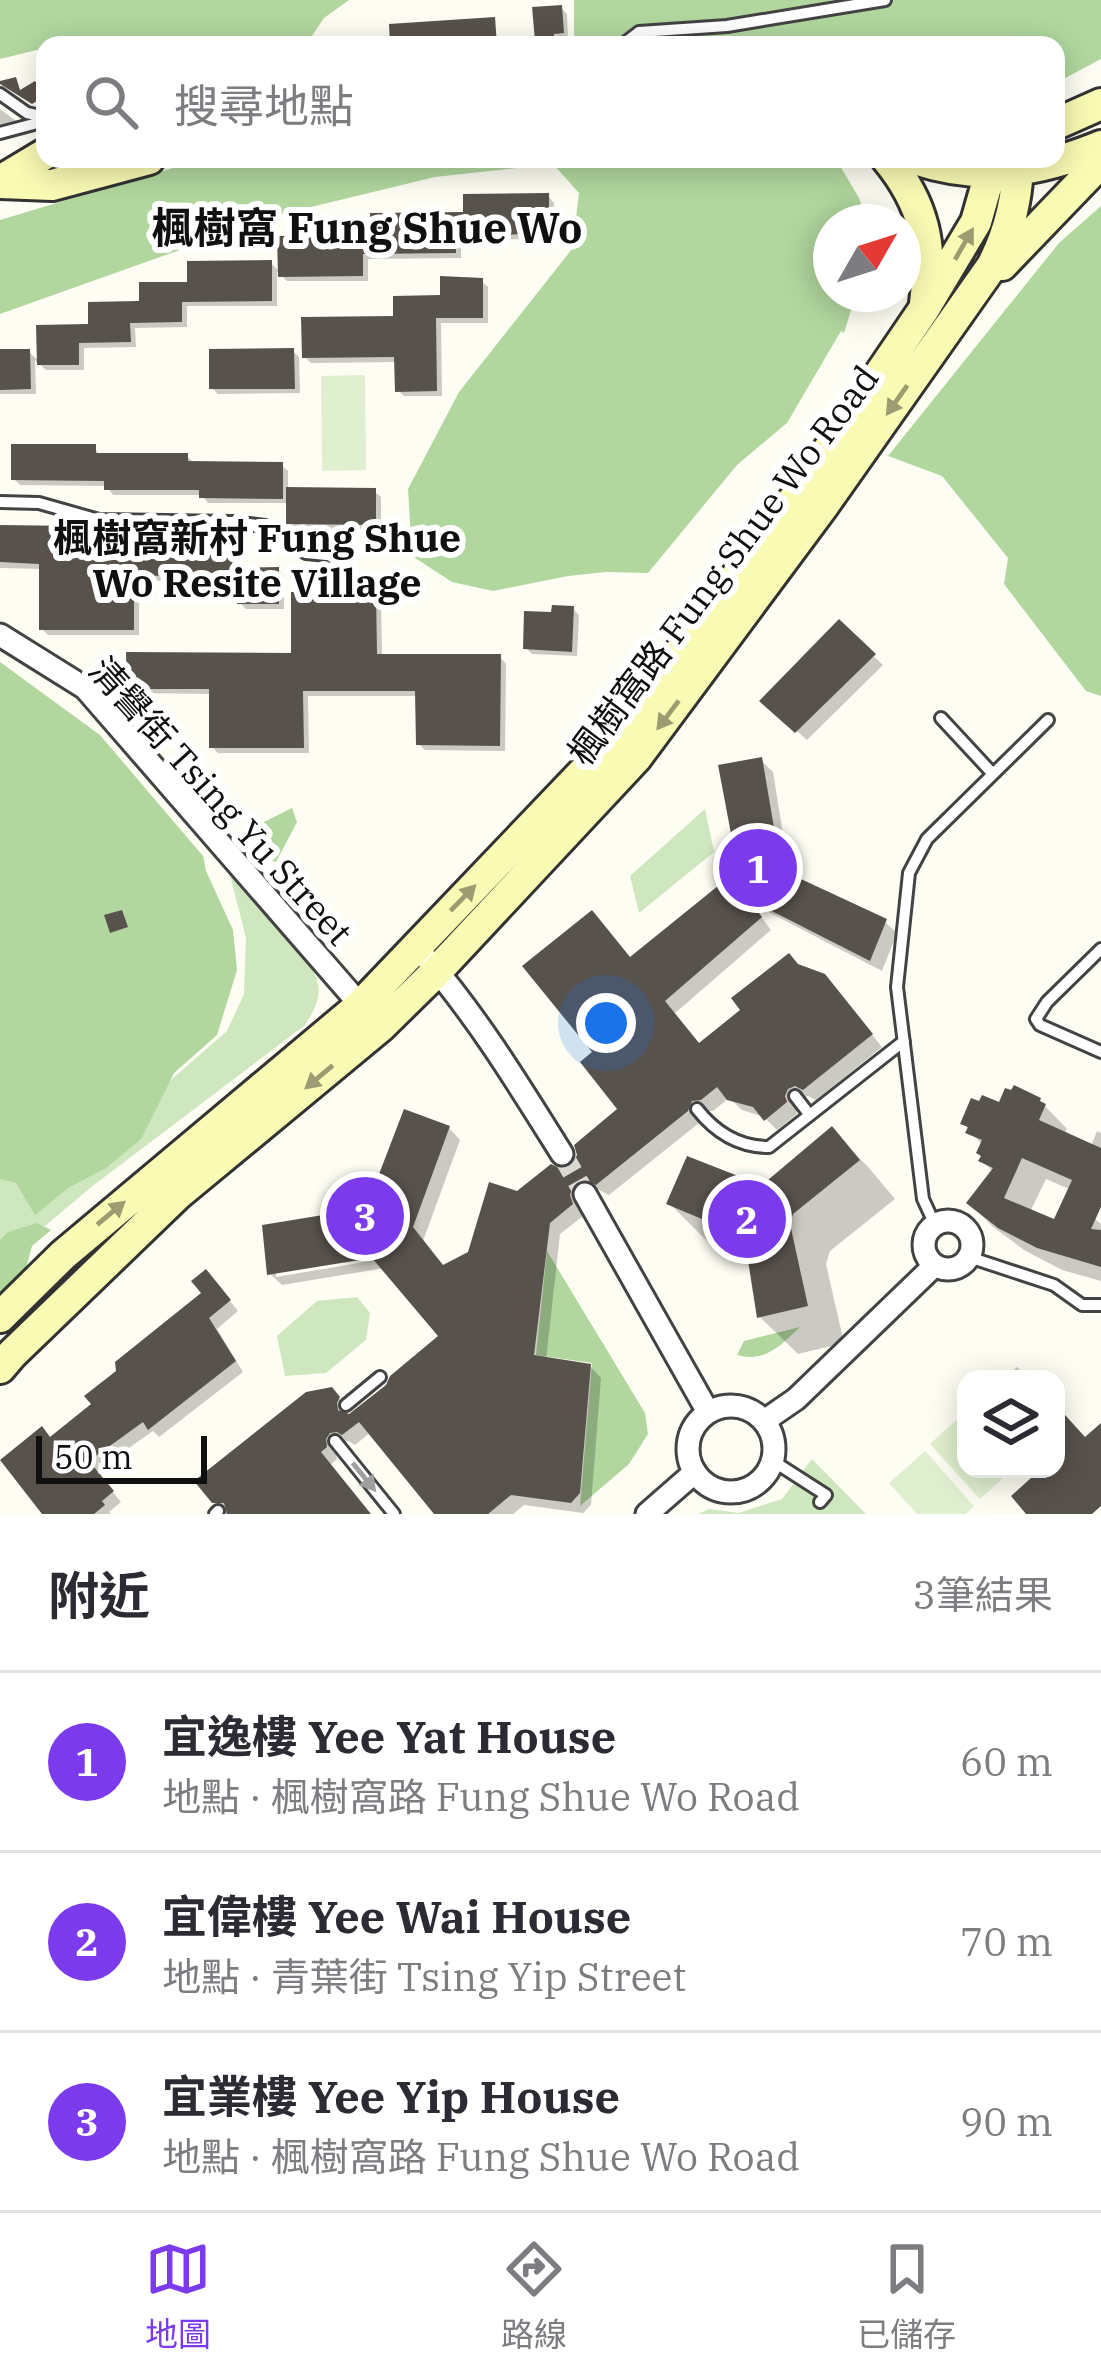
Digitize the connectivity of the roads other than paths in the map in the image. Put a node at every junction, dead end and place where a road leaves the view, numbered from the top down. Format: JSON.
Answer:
{"nodes":[{"id":1,"x":886,"y":0,"type":"edge"},
{"id":2,"x":634,"y":36,"type":"edge"},
{"id":3,"x":0,"y":94,"type":"edge"},
{"id":4,"x":1101,"y":104,"type":"edge"},
{"id":5,"x":36,"y":116,"type":"edge"},
{"id":6,"x":1065,"y":120,"type":"edge"},
{"id":7,"x":36,"y":122,"type":"edge"},
{"id":8,"x":0,"y":133,"type":"edge"},
{"id":9,"x":1101,"y":146,"type":"edge"},
{"id":10,"x":36,"y":160,"type":"edge"},
{"id":11,"x":1065,"y":160,"type":"edge"},
{"id":12,"x":1101,"y":162,"type":"edge"},
{"id":13,"x":115,"y":168,"type":"edge"},
{"id":14,"x":895,"y":168,"type":"edge"},
{"id":15,"x":946,"y":168,"type":"edge"},
{"id":16,"x":980,"y":168,"type":"edge"},
{"id":17,"x":1002,"y":168,"type":"edge"},
{"id":18,"x":1004,"y":168,"type":"edge"},
{"id":19,"x":0,"y":182,"type":"edge"},
{"id":20,"x":965,"y":304,"type":"junction"},
{"id":21,"x":924,"y":309,"type":"junction"},
{"id":22,"x":0,"y":502,"type":"edge"},
{"id":23,"x":347,"y":557,"type":"dead end"},
{"id":24,"x":0,"y":635,"type":"edge"},
{"id":25,"x":941,"y":718,"type":"dead end"},
{"id":26,"x":1048,"y":720,"type":"dead end"},
{"id":27,"x":993,"y":774,"type":"junction"},
{"id":28,"x":416,"y":946,"type":"junction"},
{"id":29,"x":1101,"y":949,"type":"edge"},
{"id":30,"x":437,"y":971,"type":"junction"},
{"id":31,"x":370,"y":1016,"type":"junction"},
{"id":32,"x":904,"y":1041,"type":"junction"},
{"id":33,"x":1101,"y":1052,"type":"edge"},
{"id":34,"x":795,"y":1096,"type":"dead end"},
{"id":35,"x":697,"y":1109,"type":"dead end"},
{"id":36,"x":809,"y":1114,"type":"junction"},
{"id":37,"x":562,"y":1154,"type":"tunnel mouth"},
{"id":38,"x":585,"y":1194,"type":"tunnel mouth"},
{"id":39,"x":935,"y":1225,"type":"junction"},
{"id":40,"x":969,"y":1257,"type":"junction"},
{"id":41,"x":935,"y":1265,"type":"junction"},
{"id":42,"x":1101,"y":1305,"type":"edge"},
{"id":43,"x":0,"y":1317,"type":"edge"},
{"id":44,"x":0,"y":1368,"type":"edge"},
{"id":45,"x":380,"y":1377,"type":"dead end"},
{"id":46,"x":346,"y":1405,"type":"dead end"},
{"id":47,"x":708,"y":1412,"type":"junction"},
{"id":48,"x":764,"y":1420,"type":"junction"},
{"id":49,"x":335,"y":1441,"type":"dead end"},
{"id":50,"x":773,"y":1461,"type":"junction"},
{"id":51,"x":694,"y":1472,"type":"junction"},
{"id":52,"x":820,"y":1502,"type":"dead end"},
{"id":53,"x":656,"y":1511,"type":"edge"},
{"id":54,"x":394,"y":1514,"type":"edge"}],
"edges":[{"from":1,"to":2,"type":"lane"},
{"from":3,"to":5,"type":"lane"},
{"from":4,"to":6,"type":"main road"},
{"from":7,"to":8,"type":"lane"},
{"from":9,"to":11,"type":"main road"},
{"from":10,"to":19,"type":"main road"},
{"from":12,"to":20,"type":"main road"},
{"from":13,"to":19,"type":"main road"},
{"from":14,"to":21,"type":"main road"},
{"from":15,"to":16,"type":"main road"},
{"from":21,"to":17,"type":"main road","name":"楓樹窩路 Fung Shue Wo Road","one_way":true},
{"from":18,"to":20,"type":"main road","name":"楓樹窩路 Fung Shue Wo Road"},
{"from":20,"to":30,"type":"main road","name":"楓樹窩路 Fung Shue Wo Road","one_way":true},
{"from":28,"to":21,"type":"main road","name":"楓樹窩路 Fung Shue Wo Road","one_way":true},
{"from":22,"to":23,"type":"lane"},
{"from":24,"to":31,"type":"street","name":"清譽街 Tsing Yu Street"},
{"from":25,"to":27,"type":"lane"},
{"from":26,"to":27,"type":"lane"},
{"from":27,"to":32,"type":"lane"},
{"from":28,"to":30,"type":"street"},
{"from":28,"to":31,"type":"main road","name":"楓樹窩路 Fung Shue Wo Road"},
{"from":29,"to":33,"type":"lane"},
{"from":30,"to":31,"type":"main road","name":"楓樹窩路 Fung Shue Wo Road"},
{"from":30,"to":37,"type":"street"},
{"from":43,"to":31,"type":"main road","name":"楓樹窩路 Fung Shue Wo Road","one_way":true},
{"from":31,"to":44,"type":"main road","name":"楓樹窩路 Fung Shue Wo Road","one_way":true},
{"from":32,"to":36,"type":"lane"},
{"from":32,"to":39,"type":"lane"},
{"from":34,"to":36,"type":"lane"},
{"from":35,"to":36,"type":"lane"},
{"from":38,"to":47,"type":"street"},
{"from":39,"to":40,"type":"street"},
{"from":39,"to":41,"type":"street"},
{"from":40,"to":41,"type":"street"},
{"from":40,"to":42,"type":"lane"},
{"from":41,"to":48,"type":"street"},
{"from":45,"to":46,"type":"lane"},
{"from":47,"to":48,"type":"street"},
{"from":47,"to":51,"type":"street"},
{"from":48,"to":50,"type":"street"},
{"from":49,"to":54,"type":"lane","one_way":true},
{"from":50,"to":51,"type":"street"},
{"from":50,"to":52,"type":"lane"},
{"from":51,"to":53,"type":"street"}]}
